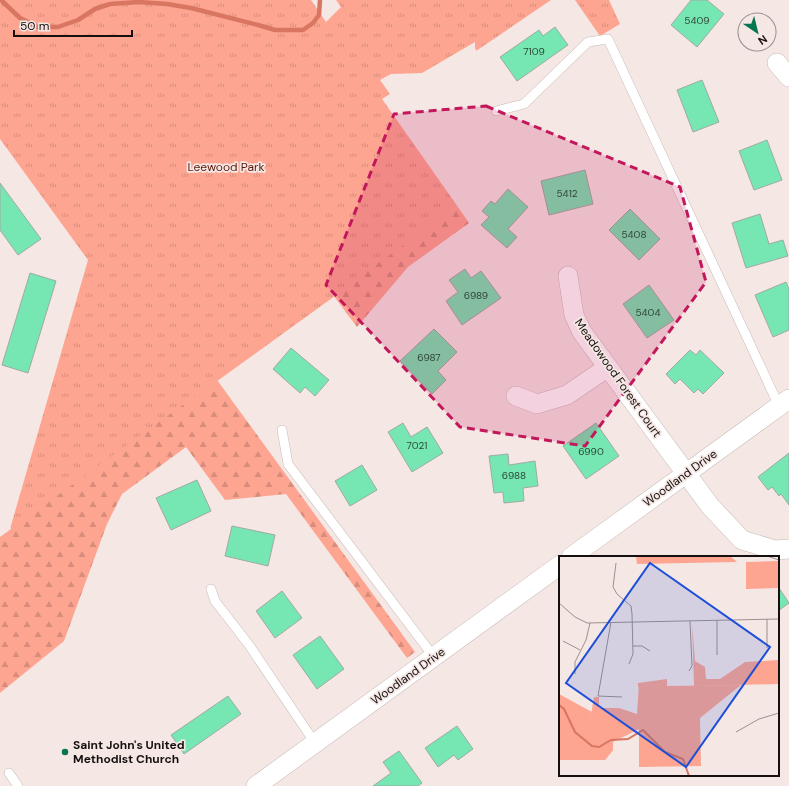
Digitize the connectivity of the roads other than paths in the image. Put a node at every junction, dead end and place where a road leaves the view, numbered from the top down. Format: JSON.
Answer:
{"nodes":[{"id":1,"x":496,"y":111,"type":"dead end"},
{"id":2,"x":568,"y":276,"type":"dead end"},
{"id":3,"x":608,"y":367,"type":"junction"},
{"id":4,"x":516,"y":396,"type":"dead end"},
{"id":5,"x":784,"y":402,"type":"edge"},
{"id":6,"x":282,"y":430,"type":"dead end"},
{"id":7,"x":687,"y":473,"type":"junction"},
{"id":8,"x":789,"y":549,"type":"edge"},
{"id":9,"x":572,"y":556,"type":"edge"},
{"id":10,"x":559,"y":566,"type":"edge"},
{"id":11,"x":211,"y":588,"type":"dead end"},
{"id":12,"x":434,"y":657,"type":"junction"},
{"id":13,"x":315,"y":743,"type":"junction"},
{"id":14,"x":9,"y":773,"type":"dead end"},
{"id":15,"x":18,"y":786,"type":"edge"},
{"id":16,"x":256,"y":786,"type":"edge"}],
"edges":[{"from":1,"to":5,"type":"lane"},
{"from":2,"to":3,"type":"street","name":"Meadowood Forest Court"},
{"from":3,"to":4,"type":"street"},
{"from":3,"to":7,"type":"street","name":"Meadowood Forest Court"},
{"from":5,"to":7,"type":"street","name":"Woodland Drive"},
{"from":6,"to":12,"type":"lane"},
{"from":7,"to":8,"type":"street","name":"Meadowood Forest Court"},
{"from":7,"to":9,"type":"street","name":"Woodland Drive"},
{"from":10,"to":12,"type":"street","name":"Woodland Drive"},
{"from":11,"to":13,"type":"lane"},
{"from":12,"to":13,"type":"street","name":"Woodland Drive"},
{"from":13,"to":16,"type":"street","name":"Woodland Drive"},
{"from":14,"to":15,"type":"lane"}]}
